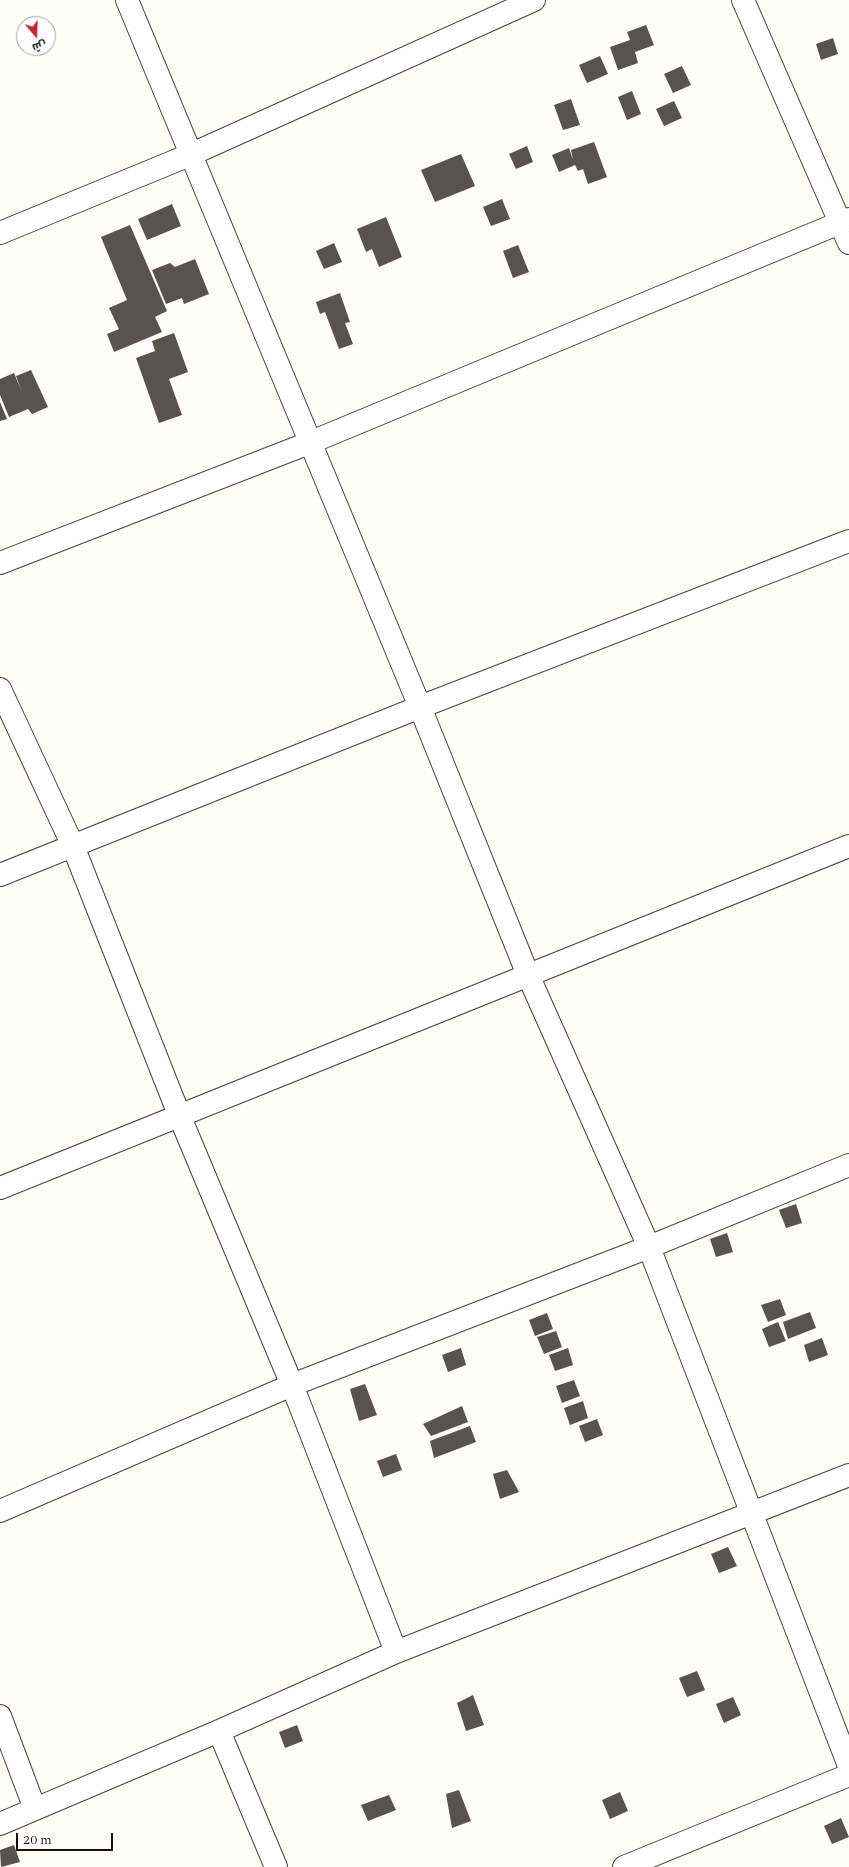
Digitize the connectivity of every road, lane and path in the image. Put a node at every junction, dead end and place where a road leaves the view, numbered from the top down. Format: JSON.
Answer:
{"nodes":[{"id":1,"x":127,"y":0,"type":"edge"},
{"id":2,"x":534,"y":0,"type":"edge"},
{"id":3,"x":742,"y":0,"type":"edge"},
{"id":4,"x":192,"y":154,"type":"junction"},
{"id":5,"x":845,"y":220,"type":"edge"},
{"id":6,"x":0,"y":233,"type":"edge"},
{"id":7,"x":849,"y":243,"type":"edge"},
{"id":8,"x":309,"y":443,"type":"junction"},
{"id":9,"x":849,"y":541,"type":"edge"},
{"id":10,"x":0,"y":563,"type":"edge"},
{"id":11,"x":0,"y":689,"type":"edge"},
{"id":12,"x":420,"y":708,"type":"junction"},
{"id":13,"x":73,"y":846,"type":"junction"},
{"id":14,"x":849,"y":846,"type":"edge"},
{"id":15,"x":0,"y":875,"type":"edge"},
{"id":16,"x":528,"y":975,"type":"junction"},
{"id":17,"x":180,"y":1117,"type":"junction"},
{"id":18,"x":849,"y":1165,"type":"edge"},
{"id":19,"x":0,"y":1188,"type":"edge"},
{"id":20,"x":648,"y":1247,"type":"junction"},
{"id":21,"x":292,"y":1385,"type":"junction"},
{"id":22,"x":849,"y":1475,"type":"edge"},
{"id":23,"x":0,"y":1511,"type":"edge"},
{"id":24,"x":751,"y":1515,"type":"junction"},
{"id":25,"x":396,"y":1652,"type":"junction"},
{"id":26,"x":0,"y":1716,"type":"edge"},
{"id":27,"x":219,"y":1731,"type":"junction"},
{"id":28,"x":849,"y":1766,"type":"edge"},
{"id":29,"x":849,"y":1774,"type":"edge"},
{"id":30,"x":35,"y":1809,"type":"junction"},
{"id":31,"x":0,"y":1824,"type":"edge"},
{"id":32,"x":276,"y":1867,"type":"edge"},
{"id":33,"x":624,"y":1867,"type":"edge"}],
"edges":[{"from":1,"to":4,"type":"street"},
{"from":2,"to":4,"type":"street"},
{"from":3,"to":5,"type":"street"},
{"from":4,"to":6,"type":"street"},
{"from":4,"to":8,"type":"street"},
{"from":5,"to":7,"type":"street"},
{"from":5,"to":8,"type":"street"},
{"from":8,"to":10,"type":"street"},
{"from":8,"to":12,"type":"street"},
{"from":9,"to":12,"type":"street"},
{"from":11,"to":13,"type":"street"},
{"from":12,"to":13,"type":"street"},
{"from":12,"to":16,"type":"street"},
{"from":13,"to":15,"type":"street"},
{"from":13,"to":17,"type":"street"},
{"from":14,"to":16,"type":"street"},
{"from":16,"to":17,"type":"street"},
{"from":16,"to":20,"type":"street"},
{"from":17,"to":19,"type":"street"},
{"from":17,"to":21,"type":"street"},
{"from":18,"to":20,"type":"street"},
{"from":20,"to":21,"type":"street"},
{"from":20,"to":24,"type":"street"},
{"from":21,"to":23,"type":"street"},
{"from":21,"to":25,"type":"street"},
{"from":22,"to":24,"type":"street"},
{"from":24,"to":25,"type":"street"},
{"from":24,"to":28,"type":"street"},
{"from":25,"to":27,"type":"street"},
{"from":26,"to":30,"type":"street"},
{"from":27,"to":30,"type":"street"},
{"from":27,"to":32,"type":"street"},
{"from":29,"to":33,"type":"street"},
{"from":30,"to":31,"type":"street"}]}
